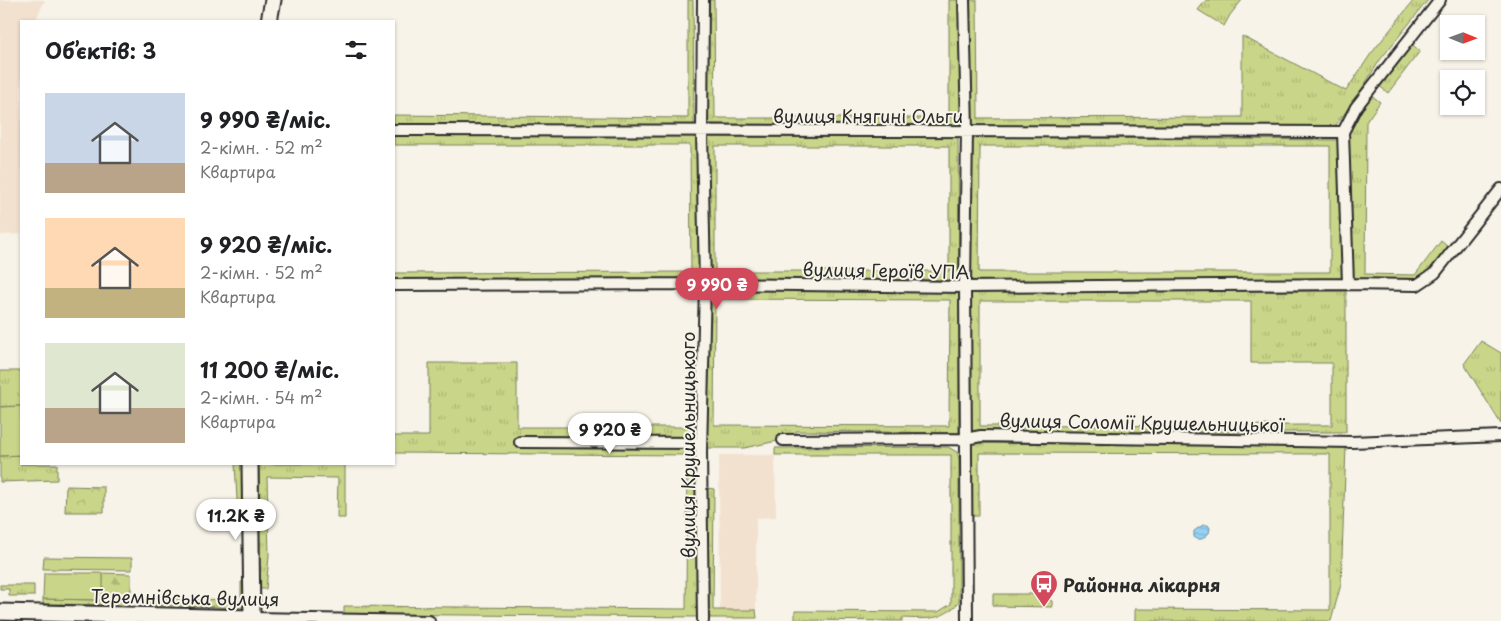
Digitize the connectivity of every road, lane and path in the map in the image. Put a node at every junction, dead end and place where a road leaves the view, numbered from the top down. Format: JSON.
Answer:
{"nodes":[{"id":1,"x":273,"y":0,"type":"edge"},
{"id":2,"x":703,"y":0,"type":"edge"},
{"id":3,"x":964,"y":0,"type":"edge"},
{"id":4,"x":1440,"y":0,"type":"edge"},
{"id":5,"x":269,"y":20,"type":"edge"},
{"id":6,"x":395,"y":130,"type":"edge"},
{"id":7,"x":967,"y":130,"type":"junction"},
{"id":8,"x":702,"y":132,"type":"junction"},
{"id":9,"x":1343,"y":132,"type":"junction"},
{"id":10,"x":1501,"y":189,"type":"edge"},
{"id":11,"x":705,"y":284,"type":"junction"},
{"id":12,"x":1348,"y":284,"type":"junction"},
{"id":13,"x":395,"y":285,"type":"edge"},
{"id":14,"x":965,"y":287,"type":"junction"},
{"id":15,"x":1501,"y":436,"type":"edge"},
{"id":16,"x":965,"y":439,"type":"junction"},
{"id":17,"x":783,"y":440,"type":"dead end"},
{"id":18,"x":520,"y":442,"type":"dead end"},
{"id":19,"x":701,"y":444,"type":"junction"},
{"id":20,"x":250,"y":465,"type":"edge"},
{"id":21,"x":0,"y":612,"type":"edge"},
{"id":22,"x":43,"y":617,"type":"edge"},
{"id":23,"x":252,"y":618,"type":"junction"},
{"id":24,"x":309,"y":620,"type":"edge"},
{"id":25,"x":429,"y":621,"type":"edge"},
{"id":26,"x":703,"y":621,"type":"edge"},
{"id":27,"x":966,"y":621,"type":"edge"}],
"edges":[{"from":1,"to":5,"type":"street"},
{"from":2,"to":8,"type":"street","name":"вулиця Крушельницького"},
{"from":3,"to":7,"type":"street"},
{"from":4,"to":9,"type":"street"},
{"from":6,"to":8,"type":"street","name":"вулиця Княгині Ольги"},
{"from":7,"to":8,"type":"street","name":"вулиця Княгині Ольги"},
{"from":7,"to":9,"type":"street","name":"вулиця Княгині Ольги"},
{"from":7,"to":14,"type":"street"},
{"from":8,"to":11,"type":"street","name":"вулиця Крушельницького"},
{"from":9,"to":12,"type":"street"},
{"from":10,"to":12,"type":"street","name":"вулиця Героїв УПА"},
{"from":11,"to":13,"type":"street","name":"вулиця Героїв УПА"},
{"from":11,"to":14,"type":"street","name":"вулиця Героїв УПА"},
{"from":11,"to":19,"type":"street","name":"вулиця Крушельницького"},
{"from":12,"to":14,"type":"street","name":"вулиця Героїв УПА"},
{"from":14,"to":16,"type":"street"},
{"from":15,"to":16,"type":"street","name":"вулиця Соломії Крушельницької"},
{"from":16,"to":17,"type":"street","name":"вулиця Соломії Крушельницької"},
{"from":16,"to":27,"type":"street"},
{"from":18,"to":19,"type":"street"},
{"from":19,"to":26,"type":"street","name":"вулиця Крушельницького"},
{"from":20,"to":23,"type":"street"},
{"from":21,"to":22,"type":"street","name":"Теремнівська вулиця"},
{"from":22,"to":23,"type":"street","name":"Теремнівська вулиця"},
{"from":23,"to":24,"type":"street","name":"Теремнівська вулиця"},
{"from":24,"to":25,"type":"street","name":"Теремнівська вулиця"}]}
